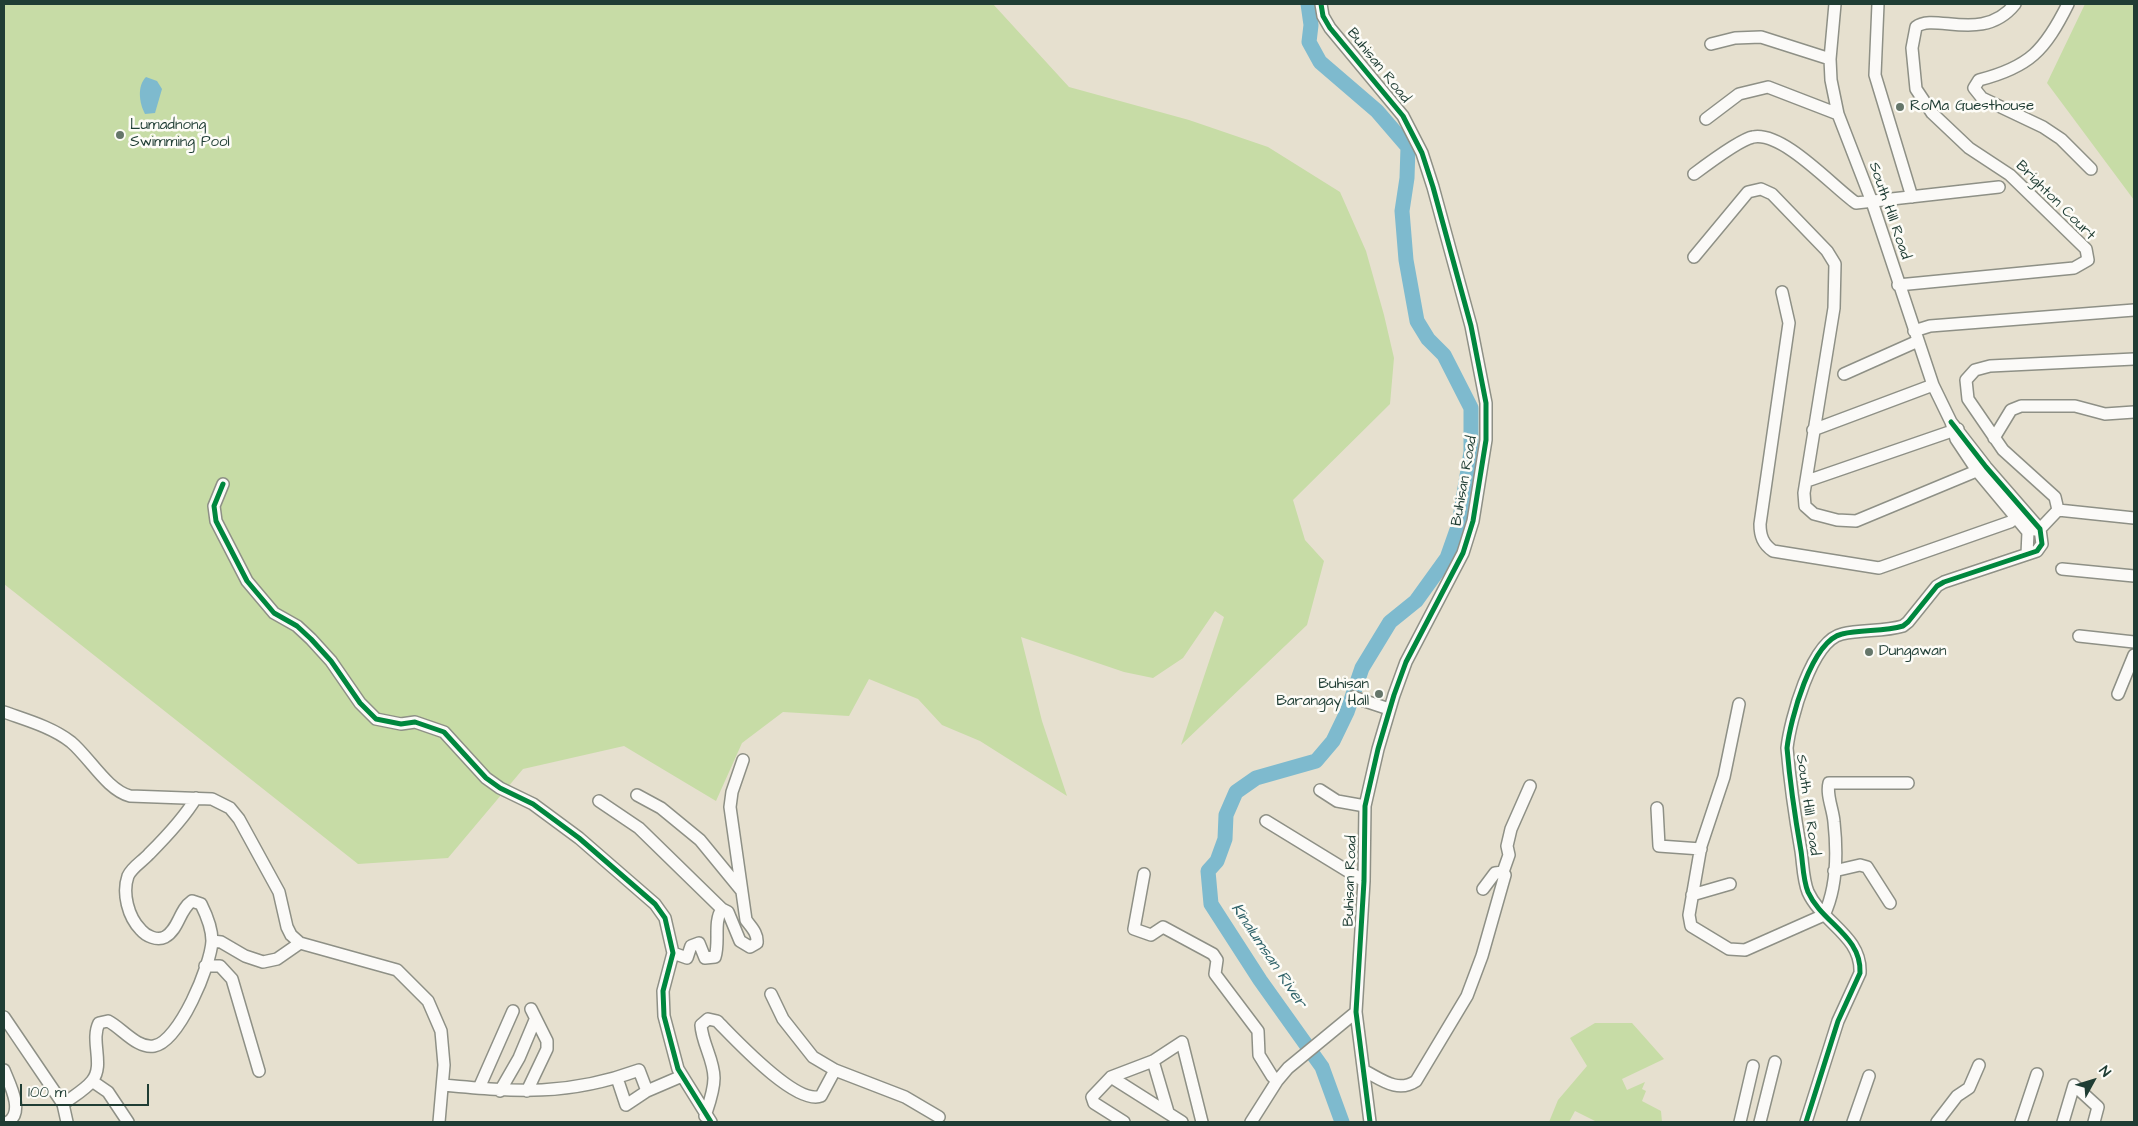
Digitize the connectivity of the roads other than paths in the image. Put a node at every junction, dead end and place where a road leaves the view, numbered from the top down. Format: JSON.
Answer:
{"nodes":[{"id":1,"x":1320,"y":4,"type":"edge"},
{"id":2,"x":1835,"y":4,"type":"edge"},
{"id":3,"x":1878,"y":4,"type":"edge"},
{"id":4,"x":2015,"y":4,"type":"edge"},
{"id":5,"x":2068,"y":4,"type":"edge"},
{"id":6,"x":1711,"y":44,"type":"dead end"},
{"id":7,"x":1830,"y":59,"type":"junction"},
{"id":8,"x":1838,"y":114,"type":"junction"},
{"id":9,"x":1706,"y":120,"type":"dead end"},
{"id":10,"x":2090,"y":170,"type":"dead end"},
{"id":11,"x":1694,"y":174,"type":"dead end"},
{"id":12,"x":1999,"y":187,"type":"dead end"},
{"id":13,"x":1912,"y":197,"type":"junction"},
{"id":14,"x":1872,"y":202,"type":"junction"},
{"id":15,"x":1694,"y":257,"type":"dead end"},
{"id":16,"x":1898,"y":285,"type":"junction"},
{"id":17,"x":1782,"y":292,"type":"dead end"},
{"id":18,"x":2134,"y":310,"type":"edge"},
{"id":19,"x":1916,"y":336,"type":"junction"},
{"id":20,"x":2134,"y":359,"type":"edge"},
{"id":21,"x":1844,"y":374,"type":"dead end"},
{"id":22,"x":1933,"y":385,"type":"junction"},
{"id":23,"x":2134,"y":412,"type":"edge"},
{"id":24,"x":1954,"y":427,"type":"junction"},
{"id":25,"x":1813,"y":430,"type":"junction"},
{"id":26,"x":1994,"y":438,"type":"junction"},
{"id":27,"x":1982,"y":469,"type":"junction"},
{"id":28,"x":1807,"y":482,"type":"junction"},
{"id":29,"x":223,"y":484,"type":"dead end"},
{"id":30,"x":2058,"y":510,"type":"junction"},
{"id":31,"x":2021,"y":515,"type":"junction"},
{"id":32,"x":2134,"y":518,"type":"edge"},
{"id":33,"x":2040,"y":528,"type":"junction"},
{"id":34,"x":2028,"y":532,"type":"junction"},
{"id":35,"x":2027,"y":554,"type":"junction"},
{"id":36,"x":2062,"y":569,"type":"dead end"},
{"id":37,"x":2134,"y":576,"type":"edge"},
{"id":38,"x":2079,"y":636,"type":"dead end"},
{"id":39,"x":2134,"y":642,"type":"edge"},
{"id":40,"x":2134,"y":655,"type":"edge"},
{"id":41,"x":2118,"y":694,"type":"dead end"},
{"id":42,"x":1353,"y":697,"type":"dead end"},
{"id":43,"x":1739,"y":704,"type":"dead end"},
{"id":44,"x":1389,"y":709,"type":"junction"},
{"id":45,"x":4,"y":712,"type":"edge"},
{"id":46,"x":743,"y":760,"type":"dead end"},
{"id":47,"x":1908,"y":783,"type":"dead end"},
{"id":48,"x":1530,"y":786,"type":"dead end"},
{"id":49,"x":1320,"y":790,"type":"dead end"},
{"id":50,"x":637,"y":795,"type":"dead end"},
{"id":51,"x":196,"y":798,"type":"junction"},
{"id":52,"x":600,"y":801,"type":"dead end"},
{"id":53,"x":1365,"y":806,"type":"junction"},
{"id":54,"x":1657,"y":808,"type":"dead end"},
{"id":55,"x":1266,"y":821,"type":"dead end"},
{"id":56,"x":1701,"y":849,"type":"junction"},
{"id":57,"x":1834,"y":871,"type":"junction"},
{"id":58,"x":1502,"y":872,"type":"junction"},
{"id":59,"x":1144,"y":874,"type":"dead end"},
{"id":60,"x":1364,"y":881,"type":"junction"},
{"id":61,"x":1730,"y":884,"type":"dead end"},
{"id":62,"x":1483,"y":889,"type":"dead end"},
{"id":63,"x":741,"y":890,"type":"junction"},
{"id":64,"x":1692,"y":895,"type":"junction"},
{"id":65,"x":1890,"y":903,"type":"dead end"},
{"id":66,"x":722,"y":909,"type":"junction"},
{"id":67,"x":1824,"y":915,"type":"junction"},
{"id":68,"x":212,"y":941,"type":"junction"},
{"id":69,"x":300,"y":942,"type":"junction"},
{"id":70,"x":673,"y":953,"type":"junction"},
{"id":71,"x":205,"y":966,"type":"junction"},
{"id":72,"x":771,"y":994,"type":"dead end"},
{"id":73,"x":513,"y":1011,"type":"dead end"},
{"id":74,"x":1356,"y":1012,"type":"junction"},
{"id":75,"x":4,"y":1017,"type":"edge"},
{"id":76,"x":1153,"y":1061,"type":"junction"},
{"id":77,"x":1775,"y":1062,"type":"dead end"},
{"id":78,"x":1979,"y":1065,"type":"dead end"},
{"id":79,"x":1753,"y":1066,"type":"dead end"},
{"id":80,"x":4,"y":1070,"type":"edge"},
{"id":81,"x":835,"y":1070,"type":"junction"},
{"id":82,"x":259,"y":1071,"type":"dead end"},
{"id":83,"x":1365,"y":1071,"type":"junction"},
{"id":84,"x":2037,"y":1074,"type":"dead end"},
{"id":85,"x":682,"y":1076,"type":"junction"},
{"id":86,"x":1869,"y":1076,"type":"dead end"},
{"id":87,"x":1111,"y":1077,"type":"junction"},
{"id":88,"x":616,"y":1078,"type":"junction"},
{"id":89,"x":1277,"y":1080,"type":"junction"},
{"id":90,"x":92,"y":1081,"type":"junction"},
{"id":91,"x":443,"y":1085,"type":"junction"},
{"id":92,"x":479,"y":1088,"type":"junction"},
{"id":93,"x":647,"y":1090,"type":"junction"},
{"id":94,"x":500,"y":1091,"type":"junction"},
{"id":95,"x":527,"y":1091,"type":"junction"},
{"id":96,"x":63,"y":1104,"type":"junction"},
{"id":97,"x":1743,"y":1111,"type":"junction"},
{"id":98,"x":1168,"y":1112,"type":"junction"},
{"id":99,"x":939,"y":1117,"type":"dead end"},
{"id":100,"x":708,"y":1119,"type":"edge"},
{"id":101,"x":1761,"y":1119,"type":"edge"},
{"id":102,"x":8,"y":1122,"type":"edge"},
{"id":103,"x":67,"y":1122,"type":"edge"},
{"id":104,"x":128,"y":1122,"type":"edge"},
{"id":105,"x":438,"y":1122,"type":"edge"},
{"id":106,"x":1124,"y":1122,"type":"edge"},
{"id":107,"x":1182,"y":1122,"type":"edge"},
{"id":108,"x":1202,"y":1122,"type":"edge"},
{"id":109,"x":1251,"y":1122,"type":"edge"},
{"id":110,"x":1370,"y":1122,"type":"edge"},
{"id":111,"x":1740,"y":1122,"type":"edge"},
{"id":112,"x":1806,"y":1122,"type":"edge"},
{"id":113,"x":1853,"y":1122,"type":"edge"},
{"id":114,"x":1937,"y":1122,"type":"edge"},
{"id":115,"x":2021,"y":1122,"type":"edge"},
{"id":116,"x":2063,"y":1122,"type":"edge"},
{"id":117,"x":2094,"y":1122,"type":"edge"}],
"edges":[{"from":1,"to":44,"type":"street","name":"Buhisan Road"},
{"from":2,"to":7,"type":"street","name":"South Hill Road"},
{"from":3,"to":13,"type":"street"},
{"from":4,"to":16,"type":"street","name":"Brighton Court"},
{"from":5,"to":10,"type":"street"},
{"from":6,"to":7,"type":"street"},
{"from":7,"to":8,"type":"street","name":"South Hill Road"},
{"from":8,"to":9,"type":"street"},
{"from":8,"to":14,"type":"street","name":"South Hill Road"},
{"from":11,"to":14,"type":"street"},
{"from":12,"to":13,"type":"street"},
{"from":13,"to":14,"type":"street"},
{"from":14,"to":16,"type":"street","name":"South Hill Road"},
{"from":15,"to":25,"type":"street"},
{"from":16,"to":19,"type":"street","name":"South Hill Road"},
{"from":17,"to":31,"type":"street"},
{"from":18,"to":19,"type":"street"},
{"from":19,"to":21,"type":"street"},
{"from":19,"to":22,"type":"street","name":"South Hill Road"},
{"from":20,"to":26,"type":"street"},
{"from":22,"to":24,"type":"street","name":"South Hill Road"},
{"from":22,"to":25,"type":"street"},
{"from":23,"to":26,"type":"street"},
{"from":24,"to":27,"type":"street","name":"South Hill Road"},
{"from":24,"to":28,"type":"street"},
{"from":25,"to":28,"type":"street"},
{"from":26,"to":30,"type":"street"},
{"from":27,"to":28,"type":"street"},
{"from":27,"to":31,"type":"street","name":"South Hill Road"},
{"from":29,"to":70,"type":"street"},
{"from":30,"to":32,"type":"street"},
{"from":30,"to":33,"type":"street"},
{"from":31,"to":33,"type":"street","name":"South Hill Road"},
{"from":31,"to":34,"type":"street","name":"South Hill Road"},
{"from":33,"to":34,"type":"street"},
{"from":33,"to":35,"type":"street","name":"South Hill Road"},
{"from":34,"to":35,"type":"street"},
{"from":35,"to":67,"type":"street","name":"South Hill Road"},
{"from":36,"to":37,"type":"street"},
{"from":38,"to":39,"type":"street"},
{"from":40,"to":41,"type":"street"},
{"from":42,"to":44,"type":"street"},
{"from":43,"to":56,"type":"street"},
{"from":44,"to":53,"type":"street","name":"Buhisan Road"},
{"from":45,"to":51,"type":"street"},
{"from":46,"to":63,"type":"street"},
{"from":47,"to":57,"type":"street"},
{"from":48,"to":58,"type":"street"},
{"from":49,"to":53,"type":"street"},
{"from":50,"to":63,"type":"street"},
{"from":51,"to":68,"type":"street"},
{"from":51,"to":69,"type":"street"},
{"from":52,"to":66,"type":"street"},
{"from":53,"to":60,"type":"street","name":"Buhisan Road"},
{"from":54,"to":56,"type":"street"},
{"from":55,"to":60,"type":"street"},
{"from":56,"to":64,"type":"street"},
{"from":57,"to":65,"type":"street"},
{"from":57,"to":67,"type":"street"},
{"from":58,"to":62,"type":"street"},
{"from":58,"to":83,"type":"street"},
{"from":59,"to":89,"type":"street"},
{"from":60,"to":74,"type":"street","name":"Buhisan Road"},
{"from":61,"to":64,"type":"street"},
{"from":63,"to":66,"type":"street"},
{"from":64,"to":67,"type":"street"},
{"from":66,"to":70,"type":"street"},
{"from":67,"to":112,"type":"street","name":"South Hill Road"},
{"from":68,"to":69,"type":"street"},
{"from":68,"to":71,"type":"street"},
{"from":69,"to":91,"type":"street"},
{"from":70,"to":85,"type":"street"},
{"from":71,"to":82,"type":"street"},
{"from":71,"to":90,"type":"street"},
{"from":72,"to":81,"type":"street"},
{"from":73,"to":92,"type":"street"},
{"from":74,"to":83,"type":"street","name":"Buhisan Road"},
{"from":74,"to":89,"type":"street"},
{"from":75,"to":96,"type":"street"},
{"from":76,"to":87,"type":"street"},
{"from":76,"to":98,"type":"street"},
{"from":76,"to":108,"type":"street"},
{"from":77,"to":101,"type":"street"},
{"from":78,"to":114,"type":"street"},
{"from":79,"to":97,"type":"street"},
{"from":80,"to":102,"type":"street"},
{"from":81,"to":99,"type":"street"},
{"from":81,"to":100,"type":"street"},
{"from":83,"to":110,"type":"street","name":"Buhisan Road"},
{"from":84,"to":115,"type":"street"},
{"from":85,"to":93,"type":"street"},
{"from":85,"to":100,"type":"street"},
{"from":86,"to":113,"type":"street"},
{"from":87,"to":98,"type":"street"},
{"from":87,"to":106,"type":"street"},
{"from":88,"to":93,"type":"street"},
{"from":88,"to":93,"type":"street"},
{"from":88,"to":95,"type":"street"},
{"from":89,"to":109,"type":"street"},
{"from":90,"to":96,"type":"street"},
{"from":90,"to":104,"type":"street"},
{"from":91,"to":92,"type":"street"},
{"from":91,"to":105,"type":"street"},
{"from":92,"to":94,"type":"street"},
{"from":94,"to":95,"type":"street"},
{"from":94,"to":95,"type":"street"},
{"from":96,"to":103,"type":"street"},
{"from":97,"to":101,"type":"street"},
{"from":97,"to":111,"type":"street"},
{"from":98,"to":107,"type":"street"},
{"from":116,"to":117,"type":"street"}]}
